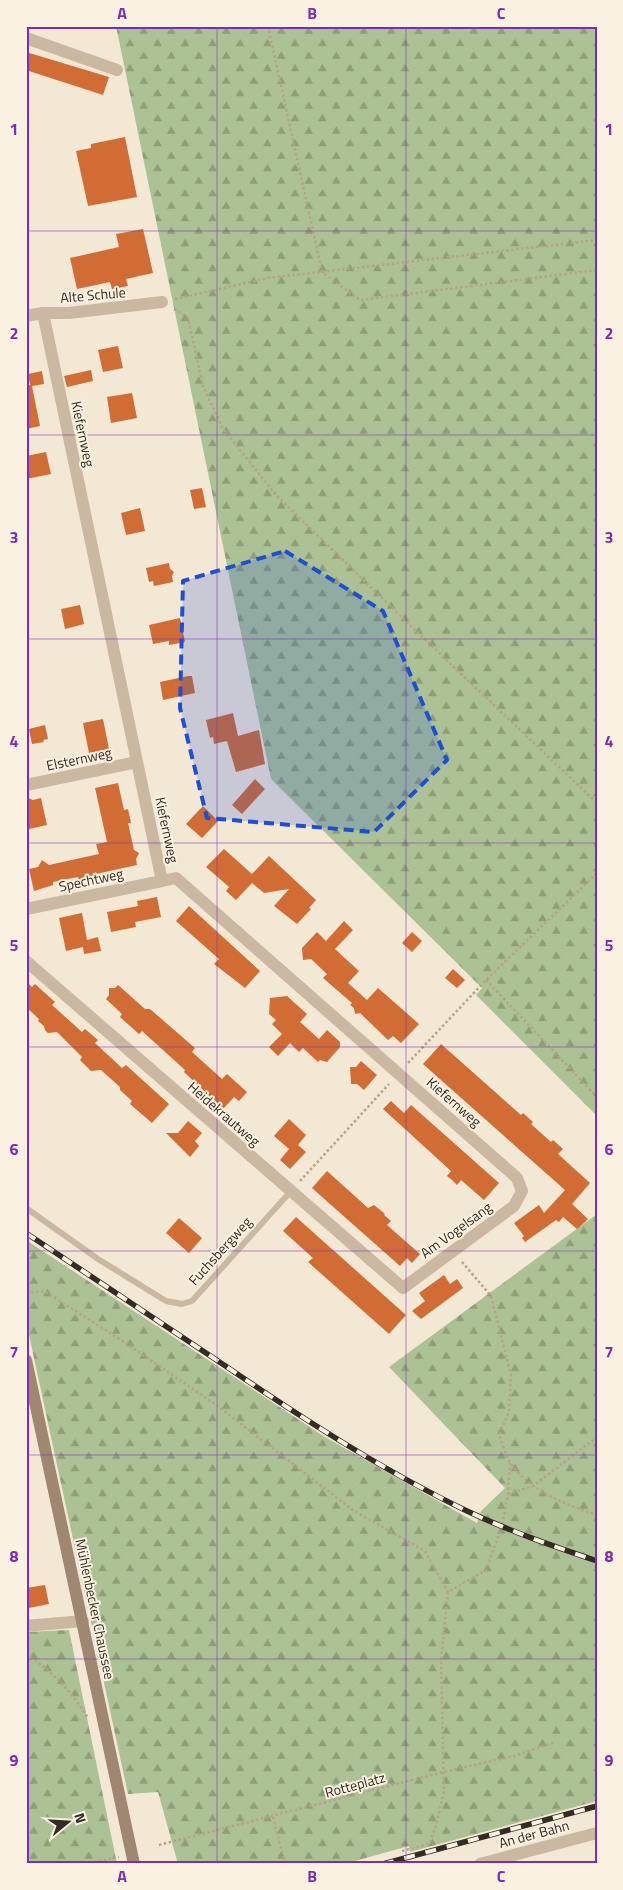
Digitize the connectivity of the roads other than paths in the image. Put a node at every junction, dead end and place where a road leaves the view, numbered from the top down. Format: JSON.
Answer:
{"nodes":[{"id":1,"x":26,"y":38,"type":"edge"},
{"id":2,"x":117,"y":70,"type":"dead end"},
{"id":3,"x":162,"y":302,"type":"road end"},
{"id":4,"x":43,"y":313,"type":"junction"},
{"id":5,"x":26,"y":316,"type":"edge"},
{"id":6,"x":137,"y":762,"type":"junction"},
{"id":7,"x":26,"y":785,"type":"edge"},
{"id":8,"x":162,"y":881,"type":"junction"},
{"id":9,"x":26,"y":908,"type":"edge"},
{"id":10,"x":26,"y":961,"type":"edge"},
{"id":11,"x":291,"y":1191,"type":"junction"},
{"id":12,"x":522,"y":1191,"type":"joint"},
{"id":13,"x":26,"y":1208,"type":"edge"},
{"id":14,"x":403,"y":1288,"type":"joint"},
{"id":15,"x":26,"y":1360,"type":"edge"},
{"id":16,"x":83,"y":1621,"type":"junction"},
{"id":17,"x":26,"y":1626,"type":"edge"},
{"id":18,"x":597,"y":1833,"type":"edge"},
{"id":19,"x":133,"y":1859,"type":"edge"},
{"id":20,"x":480,"y":1864,"type":"edge"}],
"edges":[{"from":1,"to":2,"type":"street"},
{"from":3,"to":4,"type":"street","name":"Alte Schule"},
{"from":4,"to":5,"type":"street","name":"Alte Schule"},
{"from":4,"to":6,"type":"street","name":"Kiefernweg"},
{"from":6,"to":7,"type":"street","name":"Elsternweg"},
{"from":6,"to":8,"type":"street","name":"Kiefernweg"},
{"from":8,"to":9,"type":"street","name":"Spechtweg"},
{"from":8,"to":12,"type":"street","name":"Kiefernweg"},
{"from":10,"to":11,"type":"street","name":"Heidekrautweg"},
{"from":11,"to":13,"type":"lane","name":"Fuchsbergweg"},
{"from":11,"to":14,"type":"street","name":"Heidekrautweg"},
{"from":12,"to":14,"type":"street","name":"Am Vogelsang"},
{"from":15,"to":16,"type":"main road","name":"Mühlenbecker Chaussee"},
{"from":16,"to":17,"type":"street"},
{"from":16,"to":19,"type":"main road","name":"Mühlenbecker Chaussee"},
{"from":18,"to":20,"type":"street","name":"An der Bahn"}]}
